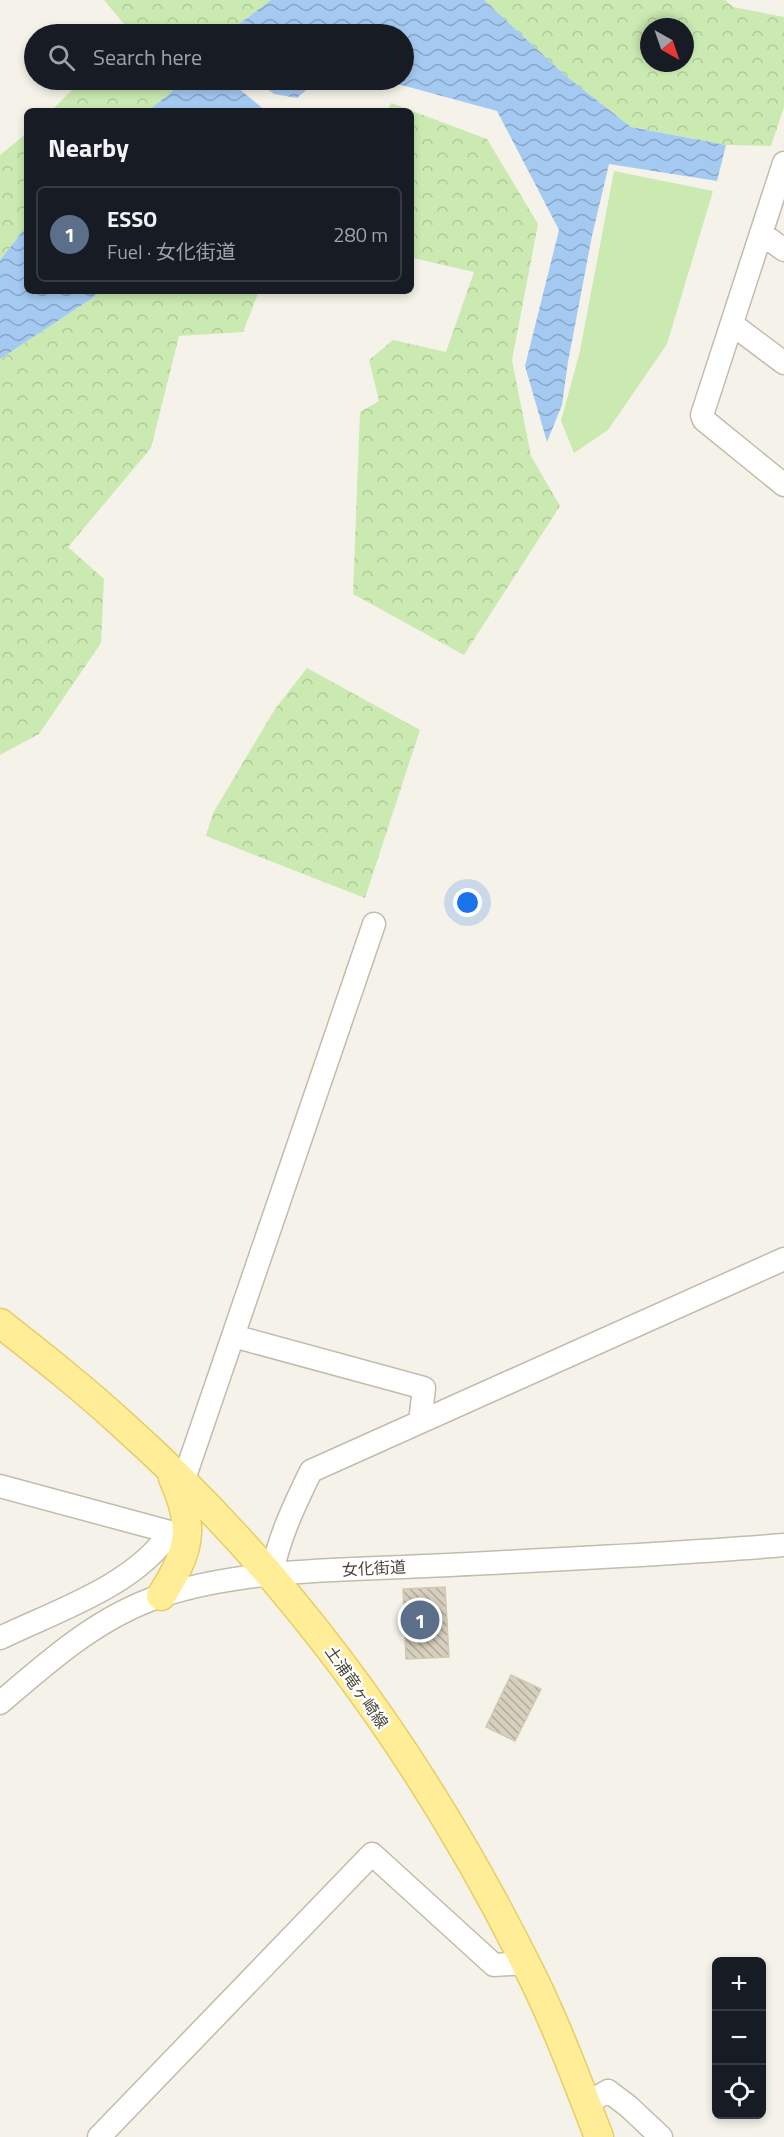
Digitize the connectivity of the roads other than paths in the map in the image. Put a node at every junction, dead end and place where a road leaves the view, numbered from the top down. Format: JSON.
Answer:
{"nodes":[{"id":1,"x":784,"y":163,"type":"edge"},
{"id":2,"x":761,"y":233,"type":"junction"},
{"id":3,"x":784,"y":250,"type":"edge"},
{"id":4,"x":732,"y":324,"type":"junction"},
{"id":5,"x":784,"y":363,"type":"edge"},
{"id":6,"x":784,"y":485,"type":"edge"},
{"id":7,"x":374,"y":924,"type":"dead end"},
{"id":8,"x":784,"y":1258,"type":"edge"},
{"id":9,"x":0,"y":1323,"type":"edge"},
{"id":10,"x":233,"y":1336,"type":"junction"},
{"id":11,"x":420,"y":1422,"type":"junction"},
{"id":12,"x":175,"y":1474,"type":"junction"},
{"id":13,"x":0,"y":1486,"type":"edge"},
{"id":14,"x":784,"y":1545,"type":"edge"},
{"id":15,"x":271,"y":1576,"type":"junction"},
{"id":16,"x":113,"y":1584,"type":"junction"},
{"id":17,"x":161,"y":1596,"type":"junction"},
{"id":18,"x":126,"y":1610,"type":"junction"},
{"id":19,"x":0,"y":1638,"type":"edge"},
{"id":20,"x":0,"y":1703,"type":"edge"},
{"id":21,"x":526,"y":1963,"type":"junction"},
{"id":22,"x":586,"y":2104,"type":"junction"},
{"id":23,"x":99,"y":2137,"type":"edge"},
{"id":24,"x":599,"y":2137,"type":"edge"},
{"id":25,"x":661,"y":2137,"type":"edge"}],
"edges":[{"from":1,"to":2,"type":"street"},
{"from":2,"to":3,"type":"street"},
{"from":2,"to":4,"type":"street"},
{"from":4,"to":5,"type":"street"},
{"from":4,"to":6,"type":"street"},
{"from":7,"to":10,"type":"street"},
{"from":8,"to":11,"type":"street"},
{"from":9,"to":12,"type":"main road","name":"土浦竜ヶ崎線"},
{"from":10,"to":11,"type":"street"},
{"from":10,"to":12,"type":"street"},
{"from":11,"to":15,"type":"street"},
{"from":12,"to":15,"type":"main road","name":"土浦竜ヶ崎線"},
{"from":12,"to":17,"type":"main road"},
{"from":13,"to":16,"type":"street"},
{"from":14,"to":15,"type":"street","name":"女化街道"},
{"from":15,"to":17,"type":"street","name":"女化街道"},
{"from":15,"to":21,"type":"main road","name":"土浦竜ヶ崎線"},
{"from":16,"to":18,"type":"street"},
{"from":16,"to":19,"type":"street"},
{"from":17,"to":18,"type":"street","name":"女化街道"},
{"from":18,"to":20,"type":"street","name":"女化街道"},
{"from":21,"to":22,"type":"main road","name":"土浦竜ヶ崎線"},
{"from":21,"to":23,"type":"street"},
{"from":22,"to":24,"type":"main road","name":"土浦竜ヶ崎線"},
{"from":22,"to":25,"type":"street"}]}
